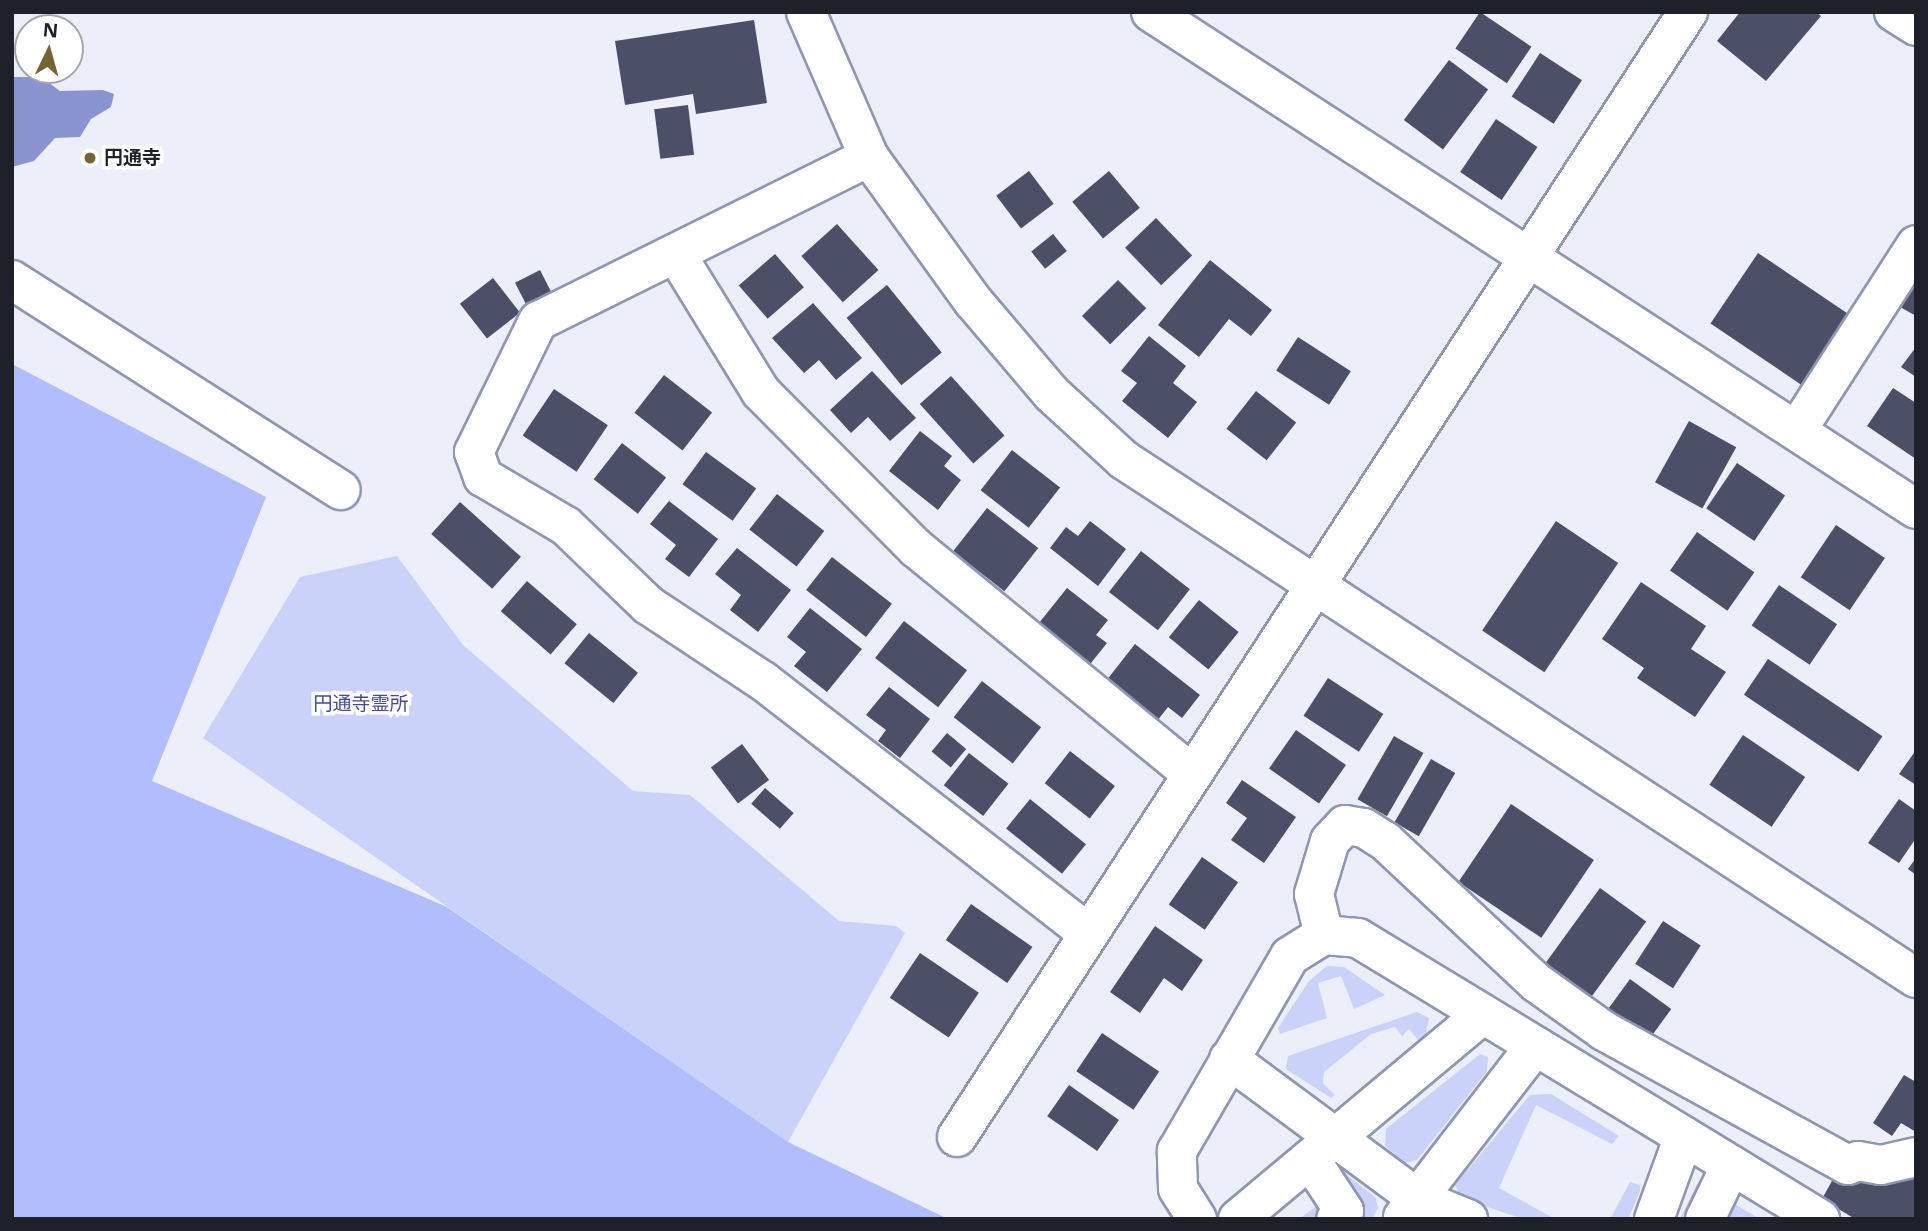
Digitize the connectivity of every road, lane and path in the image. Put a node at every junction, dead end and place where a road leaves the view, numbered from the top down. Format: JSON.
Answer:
{"nodes":[{"id":1,"x":806,"y":12,"type":"edge"},
{"id":2,"x":1151,"y":12,"type":"edge"},
{"id":3,"x":1688,"y":12,"type":"edge"},
{"id":4,"x":1894,"y":12,"type":"edge"},
{"id":5,"x":1916,"y":26,"type":"edge"},
{"id":6,"x":869,"y":158,"type":"junction"},
{"id":7,"x":1916,"y":245,"type":"edge"},
{"id":8,"x":676,"y":254,"type":"junction"},
{"id":9,"x":1527,"y":260,"type":"junction"},
{"id":10,"x":12,"y":280,"type":"edge"},
{"id":11,"x":1797,"y":430,"type":"junction"},
{"id":12,"x":341,"y":490,"type":"dead end"},
{"id":13,"x":1916,"y":509,"type":"edge"},
{"id":14,"x":1315,"y":586,"type":"junction"},
{"id":15,"x":1192,"y":774,"type":"junction"},
{"id":16,"x":1088,"y":933,"type":"junction"},
{"id":17,"x":1324,"y":935,"type":"junction"},
{"id":18,"x":1916,"y":978,"type":"edge"},
{"id":19,"x":1482,"y":1015,"type":"junction"},
{"id":20,"x":1535,"y":1046,"type":"junction"},
{"id":21,"x":1229,"y":1059,"type":"junction"},
{"id":22,"x":1684,"y":1136,"type":"junction"},
{"id":23,"x":957,"y":1137,"type":"dead end"},
{"id":24,"x":1323,"y":1149,"type":"junction"},
{"id":25,"x":1916,"y":1157,"type":"edge"},
{"id":26,"x":1731,"y":1165,"type":"junction"},
{"id":27,"x":1410,"y":1209,"type":"edge"},
{"id":28,"x":1198,"y":1219,"type":"edge"},
{"id":29,"x":1238,"y":1219,"type":"edge"},
{"id":30,"x":1336,"y":1219,"type":"edge"},
{"id":31,"x":1468,"y":1219,"type":"edge"},
{"id":32,"x":1654,"y":1219,"type":"edge"},
{"id":33,"x":1705,"y":1219,"type":"edge"},
{"id":34,"x":1820,"y":1219,"type":"edge"}],
"edges":[{"from":1,"to":6,"type":"street"},
{"from":2,"to":9,"type":"street"},
{"from":3,"to":9,"type":"street"},
{"from":4,"to":5,"type":"street"},
{"from":6,"to":8,"type":"street"},
{"from":6,"to":14,"type":"street"},
{"from":7,"to":11,"type":"street"},
{"from":8,"to":15,"type":"street"},
{"from":8,"to":16,"type":"street"},
{"from":9,"to":11,"type":"street"},
{"from":9,"to":14,"type":"street"},
{"from":10,"to":12,"type":"street"},
{"from":11,"to":13,"type":"street"},
{"from":14,"to":15,"type":"street"},
{"from":14,"to":18,"type":"street"},
{"from":15,"to":16,"type":"street"},
{"from":16,"to":23,"type":"street"},
{"from":17,"to":19,"type":"street"},
{"from":17,"to":21,"type":"street"},
{"from":17,"to":25,"type":"street"},
{"from":19,"to":20,"type":"street"},
{"from":19,"to":24,"type":"street"},
{"from":20,"to":22,"type":"street"},
{"from":20,"to":27,"type":"street"},
{"from":21,"to":24,"type":"street"},
{"from":21,"to":28,"type":"street"},
{"from":22,"to":26,"type":"street"},
{"from":22,"to":32,"type":"street"},
{"from":24,"to":27,"type":"street"},
{"from":24,"to":29,"type":"street"},
{"from":24,"to":30,"type":"street"},
{"from":26,"to":33,"type":"street"},
{"from":26,"to":34,"type":"street"},
{"from":27,"to":31,"type":"street"}]}
